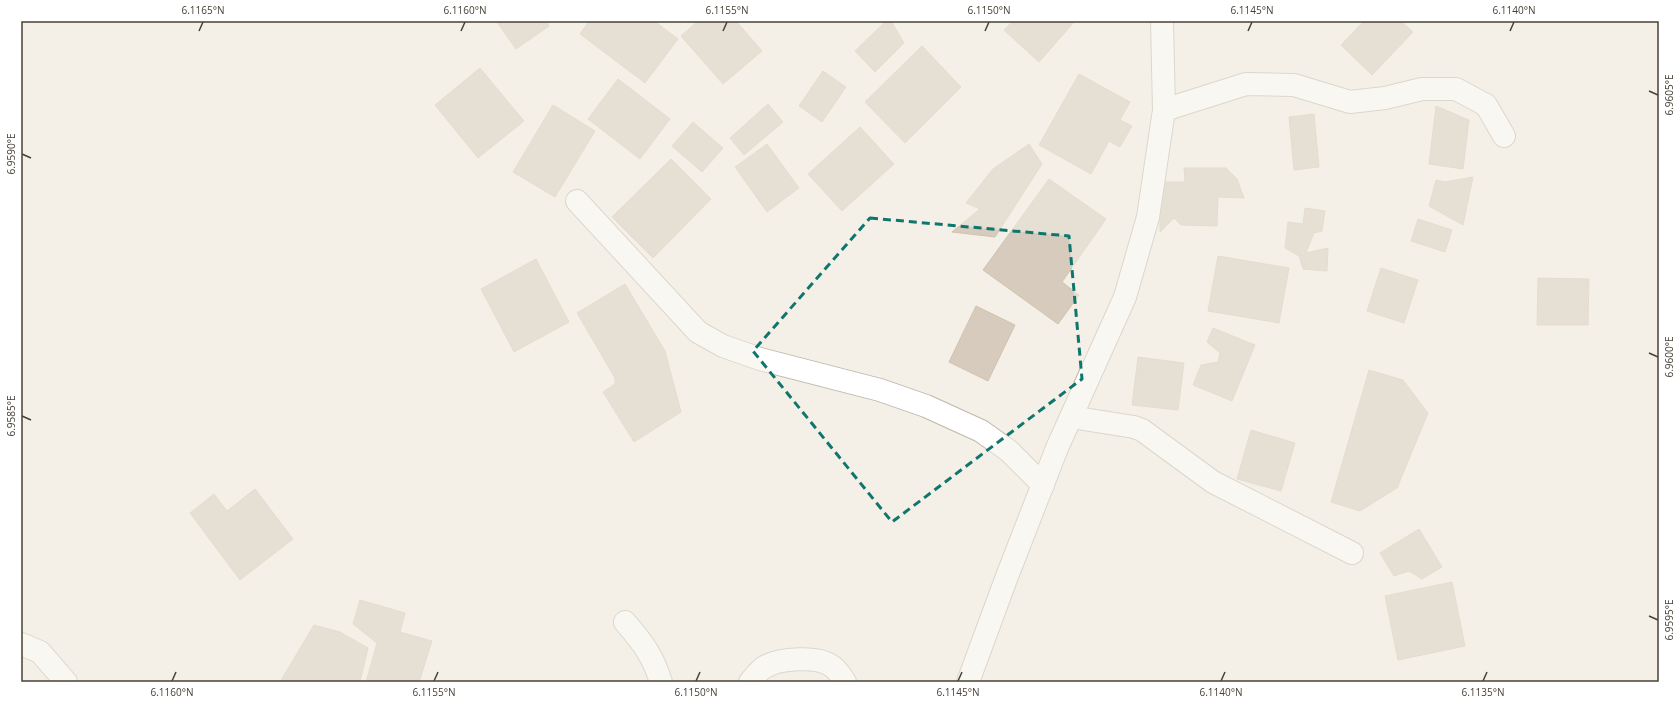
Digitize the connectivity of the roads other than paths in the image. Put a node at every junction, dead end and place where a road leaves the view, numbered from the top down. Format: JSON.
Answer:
{"nodes":[{"id":1,"x":1162,"y":21,"type":"edge"},
{"id":2,"x":1164,"y":110,"type":"junction"},
{"id":3,"x":1504,"y":136,"type":"dead end"},
{"id":4,"x":577,"y":201,"type":"dead end"},
{"id":5,"x":1071,"y":416,"type":"junction"},
{"id":6,"x":1043,"y":485,"type":"junction"},
{"id":7,"x":1352,"y":553,"type":"dead end"},
{"id":8,"x":625,"y":622,"type":"dead end"},
{"id":9,"x":21,"y":644,"type":"edge"},
{"id":10,"x":66,"y":682,"type":"edge"},
{"id":11,"x":661,"y":682,"type":"edge"},
{"id":12,"x":750,"y":682,"type":"edge"},
{"id":13,"x":844,"y":682,"type":"edge"},
{"id":14,"x":968,"y":682,"type":"edge"}],
"edges":[{"from":1,"to":2,"type":"street"},
{"from":2,"to":3,"type":"street"},
{"from":2,"to":5,"type":"street"},
{"from":4,"to":6,"type":"street"},
{"from":5,"to":6,"type":"street"},
{"from":5,"to":7,"type":"street"},
{"from":6,"to":14,"type":"street"},
{"from":8,"to":11,"type":"street"},
{"from":9,"to":10,"type":"street"},
{"from":12,"to":13,"type":"street"}]}
